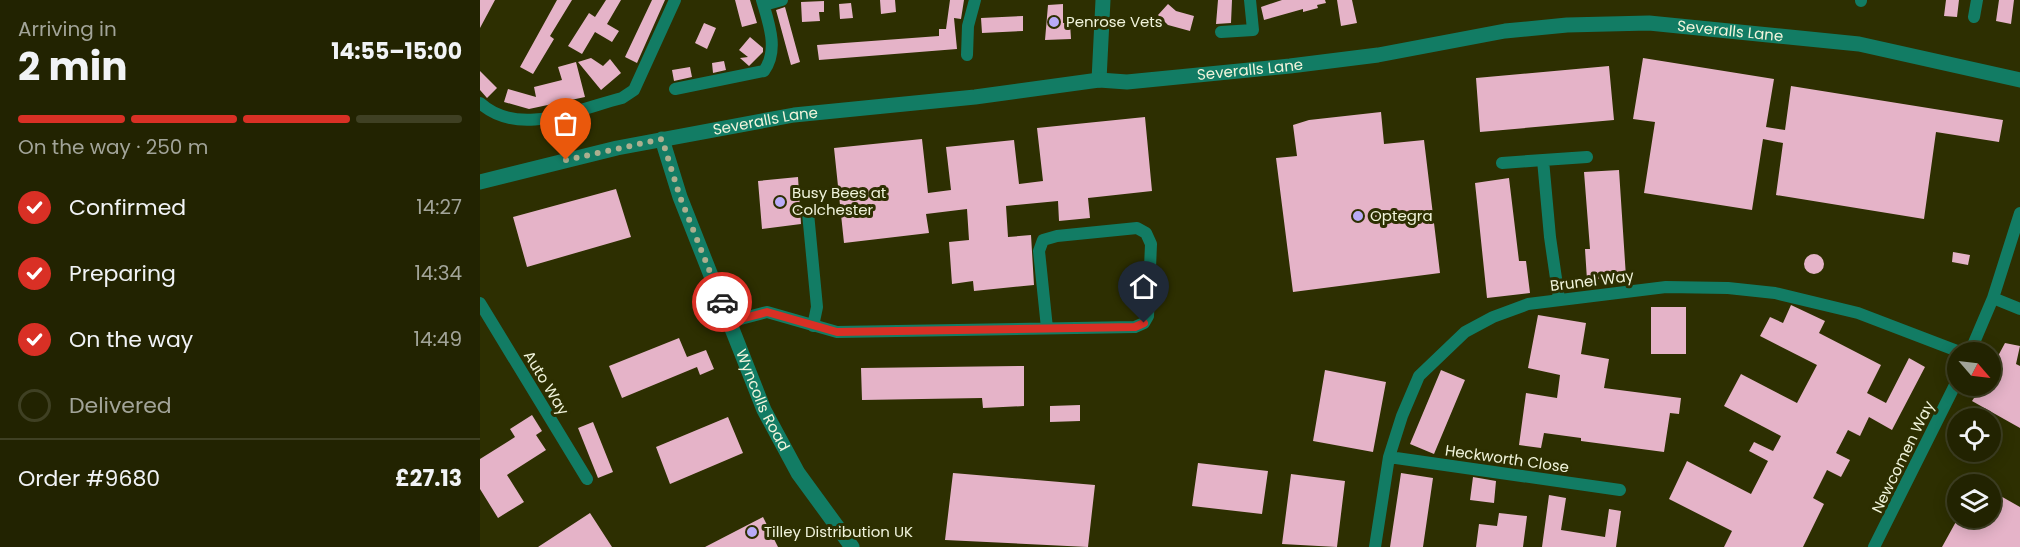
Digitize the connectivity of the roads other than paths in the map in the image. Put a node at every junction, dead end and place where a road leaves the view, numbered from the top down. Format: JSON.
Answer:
{"nodes":[{"id":1,"x":675,"y":0,"type":"edge"},
{"id":2,"x":782,"y":0,"type":"edge"},
{"id":3,"x":975,"y":0,"type":"edge"},
{"id":4,"x":1103,"y":0,"type":"edge"},
{"id":5,"x":1250,"y":0,"type":"edge"},
{"id":6,"x":1977,"y":0,"type":"edge"},
{"id":7,"x":763,"y":3,"type":"edge"},
{"id":8,"x":1974,"y":17,"type":"dead end"},
{"id":9,"x":1221,"y":32,"type":"dead end"},
{"id":10,"x":967,"y":55,"type":"dead end"},
{"id":11,"x":1099,"y":80,"type":"junction"},
{"id":12,"x":2020,"y":80,"type":"edge"},
{"id":13,"x":675,"y":89,"type":"dead end"},
{"id":14,"x":480,"y":103,"type":"edge"},
{"id":15,"x":662,"y":139,"type":"junction"},
{"id":16,"x":1587,"y":158,"type":"dead end"},
{"id":17,"x":1543,"y":160,"type":"junction"},
{"id":18,"x":1502,"y":163,"type":"dead end"},
{"id":19,"x":480,"y":182,"type":"edge"},
{"id":20,"x":808,"y":213,"type":"dead end"},
{"id":21,"x":2020,"y":213,"type":"edge"},
{"id":22,"x":1993,"y":298,"type":"junction"},
{"id":23,"x":1559,"y":299,"type":"junction"},
{"id":24,"x":480,"y":303,"type":"edge"},
{"id":25,"x":2020,"y":309,"type":"edge"},
{"id":26,"x":729,"y":322,"type":"junction"},
{"id":27,"x":813,"y":326,"type":"junction"},
{"id":28,"x":1047,"y":328,"type":"junction"},
{"id":29,"x":1974,"y":342,"type":"edge"},
{"id":30,"x":1947,"y":347,"type":"edge"},
{"id":31,"x":1950,"y":396,"type":"edge"},
{"id":32,"x":1389,"y":457,"type":"junction"},
{"id":33,"x":587,"y":479,"type":"dead end"},
{"id":34,"x":1620,"y":490,"type":"dead end"},
{"id":35,"x":852,"y":547,"type":"edge"},
{"id":36,"x":1375,"y":547,"type":"edge"},
{"id":37,"x":1874,"y":547,"type":"edge"}],
"edges":[{"from":1,"to":14,"type":"street"},
{"from":2,"to":7,"type":"street"},
{"from":3,"to":10,"type":"street"},
{"from":4,"to":11,"type":"street"},
{"from":5,"to":9,"type":"street"},
{"from":6,"to":8,"type":"street"},
{"from":7,"to":13,"type":"street"},
{"from":11,"to":12,"type":"street","name":"Severalls Lane"},
{"from":11,"to":15,"type":"street","name":"Severalls Lane"},
{"from":15,"to":19,"type":"street","name":"Severalls Lane"},
{"from":15,"to":26,"type":"street","name":"Wyncolls Road"},
{"from":16,"to":17,"type":"street"},
{"from":17,"to":18,"type":"street"},
{"from":17,"to":23,"type":"street"},
{"from":20,"to":27,"type":"street"},
{"from":21,"to":22,"type":"street"},
{"from":22,"to":25,"type":"street"},
{"from":22,"to":29,"type":"street"},
{"from":23,"to":30,"type":"street","name":"Brunel Way"},
{"from":23,"to":32,"type":"street","name":"Brunel Way"},
{"from":24,"to":33,"type":"street","name":"Auto Way"},
{"from":26,"to":27,"type":"street"},
{"from":26,"to":35,"type":"street","name":"Wyncolls Road"},
{"from":27,"to":28,"type":"street"},
{"from":28,"to":28,"type":"street"},
{"from":31,"to":37,"type":"street","name":"Newcomen Way"},
{"from":32,"to":34,"type":"street","name":"Heckworth Close"},
{"from":32,"to":36,"type":"street","name":"Brunel Way"}]}
